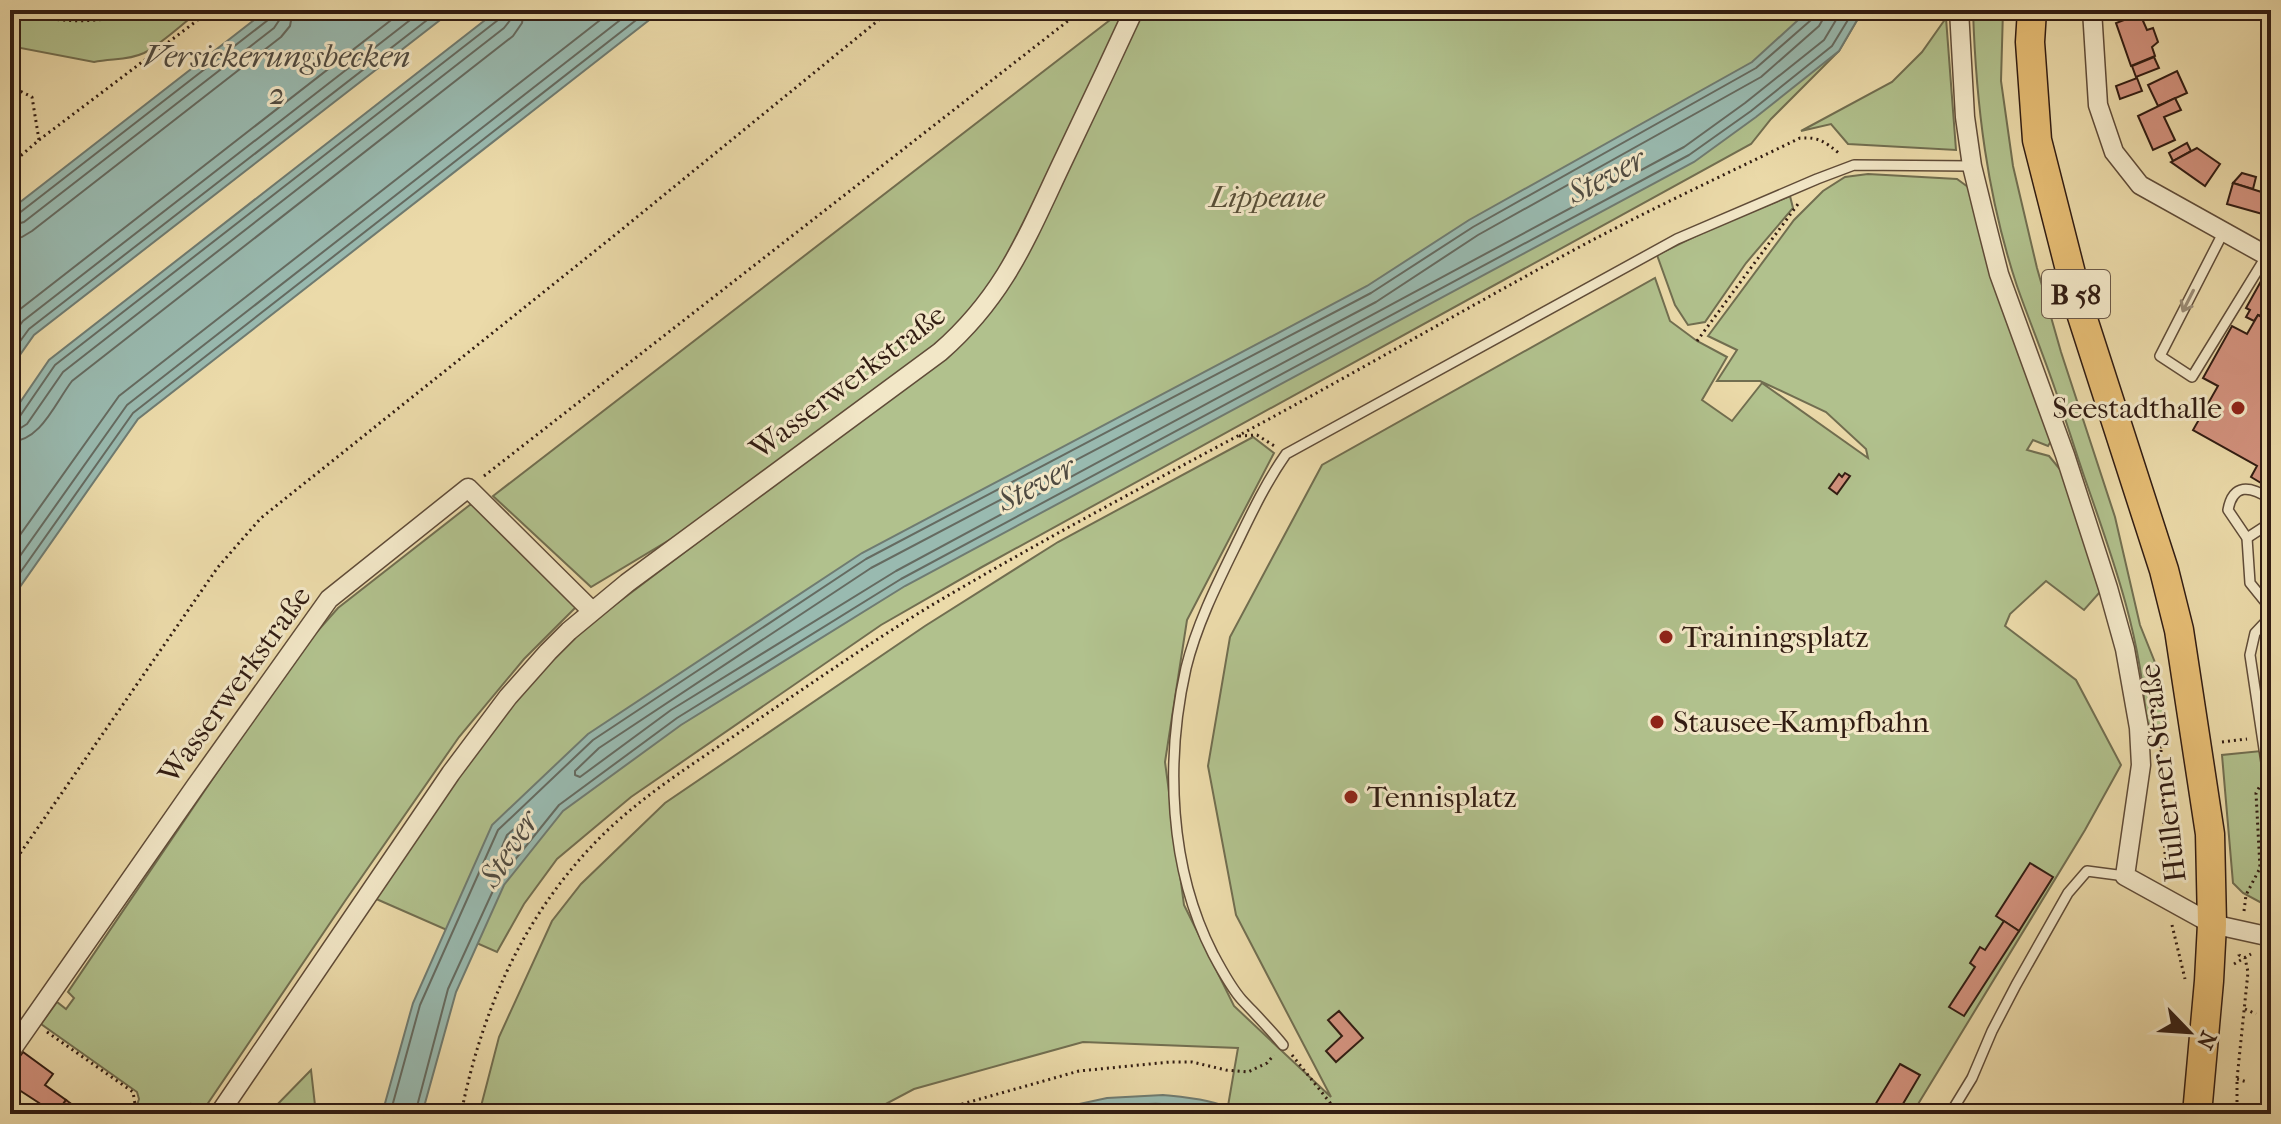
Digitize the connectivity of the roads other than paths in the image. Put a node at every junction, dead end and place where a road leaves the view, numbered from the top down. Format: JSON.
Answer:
{"nodes":[{"id":1,"x":1134,"y":10,"type":"edge"},
{"id":2,"x":1959,"y":10,"type":"edge"},
{"id":3,"x":2032,"y":10,"type":"edge"},
{"id":4,"x":2092,"y":10,"type":"edge"},
{"id":5,"x":1972,"y":166,"type":"junction"},
{"id":6,"x":2224,"y":231,"type":"junction"},
{"id":7,"x":2269,"y":257,"type":"edge"},
{"id":8,"x":2271,"y":508,"type":"edge"},
{"id":9,"x":2271,"y":517,"type":"edge"},
{"id":10,"x":2247,"y":538,"type":"junction"},
{"id":11,"x":2271,"y":609,"type":"edge"},
{"id":12,"x":592,"y":611,"type":"junction"},
{"id":13,"x":2271,"y":616,"type":"edge"},
{"id":14,"x":2269,"y":770,"type":"edge"},
{"id":15,"x":2125,"y":876,"type":"junction"},
{"id":16,"x":2212,"y":924,"type":"junction"},
{"id":17,"x":2271,"y":937,"type":"edge"},
{"id":18,"x":1283,"y":1045,"type":"road end"},
{"id":19,"x":10,"y":1052,"type":"edge"},
{"id":20,"x":219,"y":1114,"type":"edge"},
{"id":21,"x":1950,"y":1114,"type":"edge"},
{"id":22,"x":2197,"y":1114,"type":"edge"}],
"edges":[{"from":1,"to":12,"type":"street","name":"Wasserwerkstraße"},
{"from":2,"to":5,"type":"street"},
{"from":3,"to":16,"type":"main road","name":"Hullerner Straße","number":"B 58"},
{"from":4,"to":6,"type":"street"},
{"from":5,"to":15,"type":"street"},
{"from":5,"to":18,"type":"lane"},
{"from":6,"to":7,"type":"street"},
{"from":6,"to":7,"type":"lane","one_way":true},
{"from":8,"to":10,"type":"lane"},
{"from":9,"to":10,"type":"lane"},
{"from":10,"to":11,"type":"lane"},
{"from":12,"to":19,"type":"street","name":"Wasserwerkstraße"},
{"from":12,"to":20,"type":"street","name":"Wasserwerkstraße"},
{"from":13,"to":14,"type":"lane"},
{"from":15,"to":16,"type":"street"},
{"from":15,"to":21,"type":"lane"},
{"from":16,"to":17,"type":"street"},
{"from":16,"to":22,"type":"main road","name":"Hullerner Straße","number":"B 58"}]}
